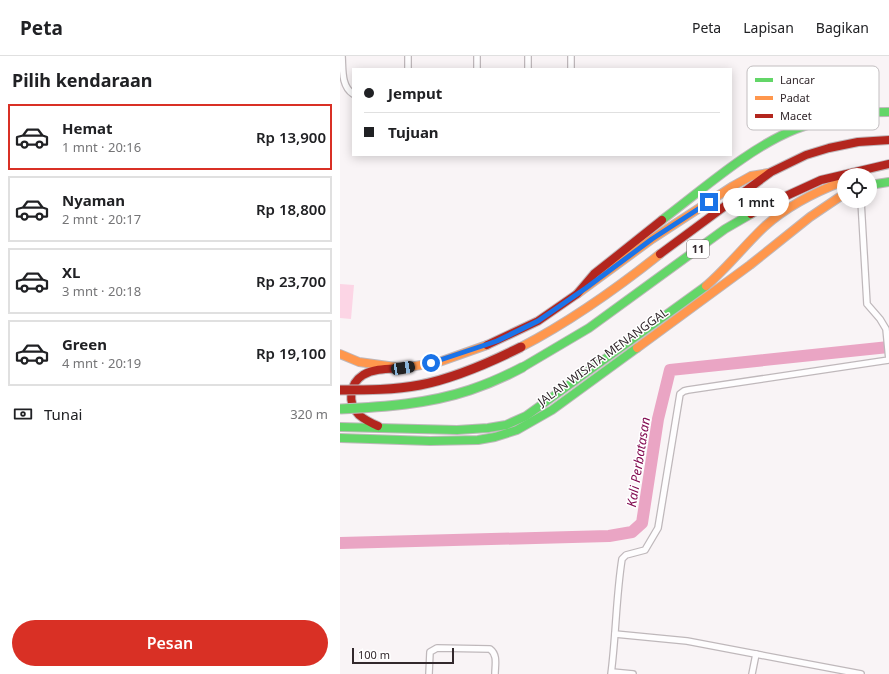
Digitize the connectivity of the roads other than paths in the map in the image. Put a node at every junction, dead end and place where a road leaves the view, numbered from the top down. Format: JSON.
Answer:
{"nodes":[{"id":1,"x":342,"y":56,"type":"edge"},
{"id":2,"x":408,"y":56,"type":"edge"},
{"id":3,"x":477,"y":56,"type":"edge"},
{"id":4,"x":528,"y":56,"type":"edge"},
{"id":5,"x":572,"y":56,"type":"edge"},
{"id":6,"x":408,"y":68,"type":"edge"},
{"id":7,"x":477,"y":68,"type":"edge"},
{"id":8,"x":528,"y":68,"type":"edge"},
{"id":9,"x":571,"y":68,"type":"edge"},
{"id":10,"x":352,"y":93,"type":"edge"},
{"id":11,"x":879,"y":112,"type":"edge"},
{"id":12,"x":889,"y":112,"type":"edge"},
{"id":13,"x":794,"y":130,"type":"edge"},
{"id":14,"x":889,"y":140,"type":"edge"},
{"id":15,"x":887,"y":165,"type":"edge"},
{"id":16,"x":877,"y":169,"type":"edge"},
{"id":17,"x":771,"y":172,"type":"junction"},
{"id":18,"x":889,"y":182,"type":"edge"},
{"id":19,"x":837,"y":184,"type":"edge"},
{"id":20,"x":877,"y":184,"type":"edge"},
{"id":21,"x":837,"y":199,"type":"edge"},
{"id":22,"x":861,"y":208,"type":"edge"},
{"id":23,"x":577,"y":294,"type":"junction"},
{"id":24,"x":888,"y":353,"type":"edge"},
{"id":25,"x":340,"y":354,"type":"edge"},
{"id":26,"x":403,"y":368,"type":"junction"},
{"id":27,"x":340,"y":390,"type":"edge"},
{"id":28,"x":340,"y":409,"type":"edge"},
{"id":29,"x":340,"y":427,"type":"edge"},
{"id":30,"x":386,"y":429,"type":"junction"},
{"id":31,"x":340,"y":438,"type":"edge"},
{"id":32,"x":615,"y":634,"type":"junction"},
{"id":33,"x":756,"y":654,"type":"junction"},
{"id":34,"x":611,"y":673,"type":"edge"},
{"id":35,"x":429,"y":674,"type":"edge"},
{"id":36,"x":495,"y":674,"type":"edge"},
{"id":37,"x":633,"y":674,"type":"edge"},
{"id":38,"x":752,"y":674,"type":"edge"},
{"id":39,"x":861,"y":674,"type":"edge"}],
"edges":[{"from":1,"to":10,"type":"street"},
{"from":2,"to":6,"type":"street"},
{"from":3,"to":7,"type":"street"},
{"from":4,"to":8,"type":"street"},
{"from":5,"to":9,"type":"street"},
{"from":11,"to":12,"type":"main road"},
{"from":13,"to":23,"type":"main road"},
{"from":14,"to":17,"type":"main road","number":"11"},
{"from":15,"to":16,"type":"main road"},
{"from":15,"to":28,"type":"main road","number":"11","bridge":true},
{"from":17,"to":23,"type":"main road"},
{"from":17,"to":27,"type":"main road","number":"11","bridge":true},
{"from":18,"to":20,"type":"main road"},
{"from":19,"to":30,"type":"main road"},
{"from":21,"to":31,"type":"main road","name":"JALAN WISATA MENANGGAL"},
{"from":22,"to":24,"type":"street"},
{"from":23,"to":26,"type":"main road"},
{"from":24,"to":32,"type":"street"},
{"from":25,"to":26,"type":"main road"},
{"from":26,"to":30,"type":"main road"},
{"from":29,"to":30,"type":"main road"},
{"from":32,"to":33,"type":"street"},
{"from":32,"to":34,"type":"street"},
{"from":33,"to":38,"type":"street"},
{"from":33,"to":39,"type":"street"},
{"from":34,"to":37,"type":"street"},
{"from":35,"to":36,"type":"street"}]}
